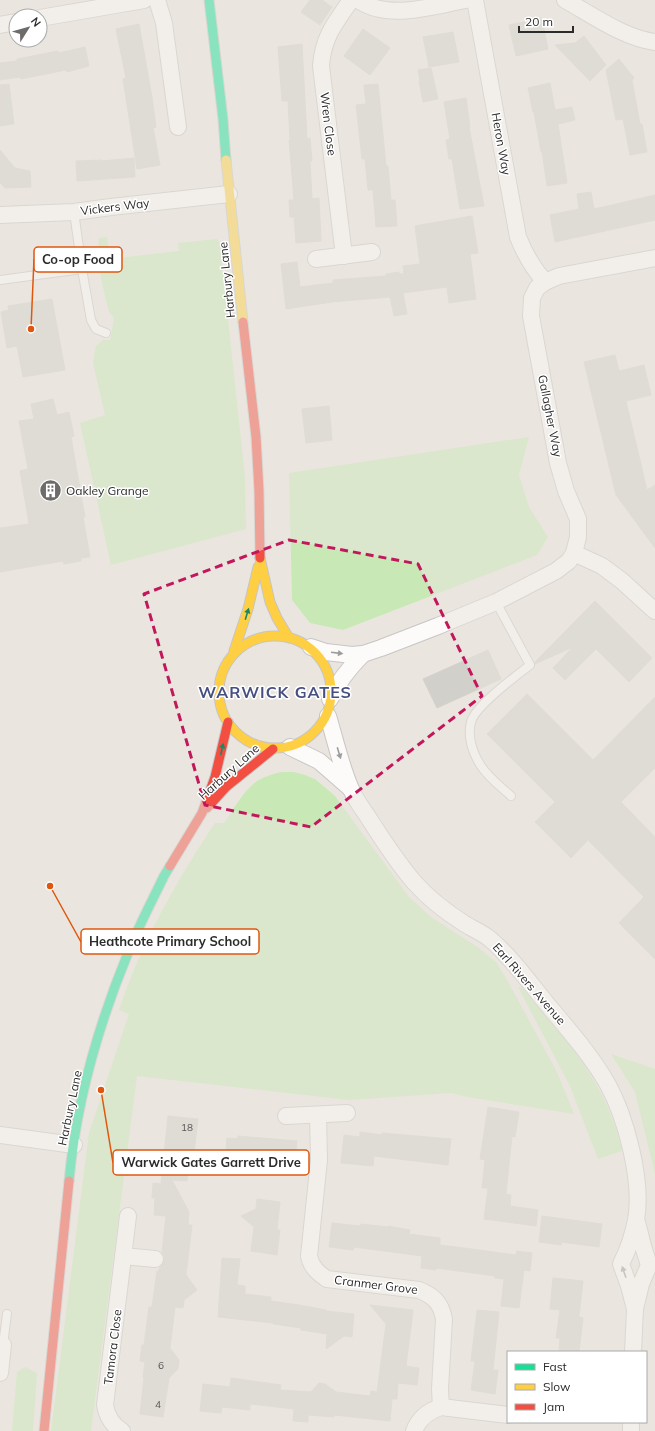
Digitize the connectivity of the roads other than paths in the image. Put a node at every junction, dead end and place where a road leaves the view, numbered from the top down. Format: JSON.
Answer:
{"nodes":[{"id":1,"x":144,"y":0,"type":"edge"},
{"id":2,"x":157,"y":0,"type":"edge"},
{"id":3,"x":209,"y":0,"type":"edge"},
{"id":4,"x":351,"y":0,"type":"edge"},
{"id":5,"x":358,"y":0,"type":"edge"},
{"id":6,"x":466,"y":0,"type":"edge"},
{"id":7,"x":475,"y":0,"type":"edge"},
{"id":8,"x":565,"y":0,"type":"edge"},
{"id":9,"x":48,"y":17,"type":"edge"},
{"id":10,"x":655,"y":42,"type":"edge"},
{"id":11,"x":178,"y":127,"type":"dead end"},
{"id":12,"x":230,"y":194,"type":"junction"},
{"id":13,"x":74,"y":212,"type":"junction"},
{"id":14,"x":0,"y":215,"type":"edge"},
{"id":15,"x":372,"y":252,"type":"dead end"},
{"id":16,"x":344,"y":256,"type":"junction"},
{"id":17,"x":655,"y":258,"type":"edge"},
{"id":18,"x":316,"y":259,"type":"dead end"},
{"id":19,"x":82,"y":268,"type":"junction"},
{"id":20,"x":0,"y":280,"type":"edge"},
{"id":21,"x":545,"y":282,"type":"junction"},
{"id":22,"x":106,"y":333,"type":"dead end"},
{"id":23,"x":574,"y":553,"type":"junction"},
{"id":24,"x":260,"y":558,"type":"junction"},
{"id":25,"x":496,"y":602,"type":"junction"},
{"id":26,"x":655,"y":610,"type":"edge"},
{"id":27,"x":289,"y":638,"type":"junction"},
{"id":28,"x":311,"y":647,"type":"junction"},
{"id":29,"x":234,"y":651,"type":"junction"},
{"id":30,"x":363,"y":654,"type":"junction"},
{"id":31,"x":330,"y":699,"type":"junction"},
{"id":32,"x":328,"y":716,"type":"junction"},
{"id":33,"x":228,"y":722,"type":"junction"},
{"id":34,"x":290,"y":747,"type":"junction"},
{"id":35,"x":272,"y":749,"type":"junction"},
{"id":36,"x":351,"y":789,"type":"junction"},
{"id":37,"x":511,"y":796,"type":"dead end"},
{"id":38,"x":202,"y":813,"type":"junction"},
{"id":39,"x":347,"y":1113,"type":"dead end"},
{"id":40,"x":318,"y":1115,"type":"junction"},
{"id":41,"x":286,"y":1116,"type":"dead end"},
{"id":42,"x":0,"y":1135,"type":"edge"},
{"id":43,"x":74,"y":1145,"type":"junction"},
{"id":44,"x":128,"y":1216,"type":"dead end"},
{"id":45,"x":636,"y":1220,"type":"junction"},
{"id":46,"x":123,"y":1256,"type":"junction"},
{"id":47,"x":155,"y":1259,"type":"dead end"},
{"id":48,"x":635,"y":1309,"type":"junction"},
{"id":49,"x":7,"y":1314,"type":"dead end"},
{"id":50,"x":1,"y":1345,"type":"edge"},
{"id":51,"x":633,"y":1351,"type":"edge"},
{"id":52,"x":0,"y":1373,"type":"edge"},
{"id":53,"x":441,"y":1407,"type":"junction"},
{"id":54,"x":507,"y":1415,"type":"edge"},
{"id":55,"x":44,"y":1431,"type":"edge"},
{"id":56,"x":122,"y":1431,"type":"edge"},
{"id":57,"x":414,"y":1431,"type":"edge"}],
"edges":[{"from":1,"to":9,"type":"street"},
{"from":2,"to":11,"type":"street"},
{"from":3,"to":12,"type":"street","name":"Harbury Lane"},
{"from":4,"to":16,"type":"street","name":"Wren Close"},
{"from":5,"to":6,"type":"street"},
{"from":7,"to":21,"type":"street","name":"Heron Way"},
{"from":8,"to":10,"type":"street"},
{"from":12,"to":13,"type":"street","name":"Vickers Way"},
{"from":12,"to":24,"type":"street","name":"Harbury Lane"},
{"from":13,"to":14,"type":"street","name":"Vickers Way"},
{"from":13,"to":19,"type":"lane"},
{"from":15,"to":16,"type":"street"},
{"from":16,"to":18,"type":"street"},
{"from":17,"to":21,"type":"street"},
{"from":19,"to":20,"type":"lane"},
{"from":19,"to":22,"type":"lane"},
{"from":21,"to":23,"type":"street","name":"Gallagher Way"},
{"from":23,"to":25,"type":"street"},
{"from":23,"to":26,"type":"street"},
{"from":24,"to":27,"type":"street","name":"Harbury Lane"},
{"from":29,"to":24,"type":"street","name":"Harbury Lane","one_way":true},
{"from":25,"to":30,"type":"street"},
{"from":25,"to":37,"type":"lane"},
{"from":27,"to":28,"type":"street"},
{"from":27,"to":29,"type":"street"},
{"from":28,"to":30,"type":"street","one_way":true},
{"from":28,"to":31,"type":"street"},
{"from":29,"to":33,"type":"street"},
{"from":30,"to":31,"type":"street"},
{"from":31,"to":32,"type":"street"},
{"from":32,"to":34,"type":"street"},
{"from":32,"to":36,"type":"street","name":"Earl Rivers Avenue","one_way":true},
{"from":33,"to":35,"type":"street"},
{"from":38,"to":33,"type":"street","name":"Harbury Lane","one_way":true},
{"from":34,"to":35,"type":"street"},
{"from":34,"to":36,"type":"street","name":"Earl Rivers Avenue"},
{"from":35,"to":38,"type":"street","name":"Harbury Lane"},
{"from":36,"to":45,"type":"street","name":"Earl Rivers Avenue"},
{"from":38,"to":43,"type":"street","name":"Harbury Lane"},
{"from":39,"to":40,"type":"street"},
{"from":40,"to":41,"type":"street"},
{"from":40,"to":53,"type":"street","name":"Cranmer Grove"},
{"from":42,"to":43,"type":"street"},
{"from":43,"to":55,"type":"street","name":"Harbury Lane"},
{"from":44,"to":46,"type":"street","name":"Tamora Close"},
{"from":45,"to":48,"type":"street","name":"Earl Rivers Avenue"},
{"from":48,"to":45,"type":"street","name":"Earl Rivers Avenue","one_way":true},
{"from":46,"to":47,"type":"street"},
{"from":46,"to":56,"type":"street","name":"Tamora Close"},
{"from":48,"to":51,"type":"street","name":"Earl Rivers Avenue"},
{"from":49,"to":50,"type":"lane"},
{"from":50,"to":52,"type":"street"},
{"from":53,"to":54,"type":"street"},
{"from":53,"to":57,"type":"street"}]}
